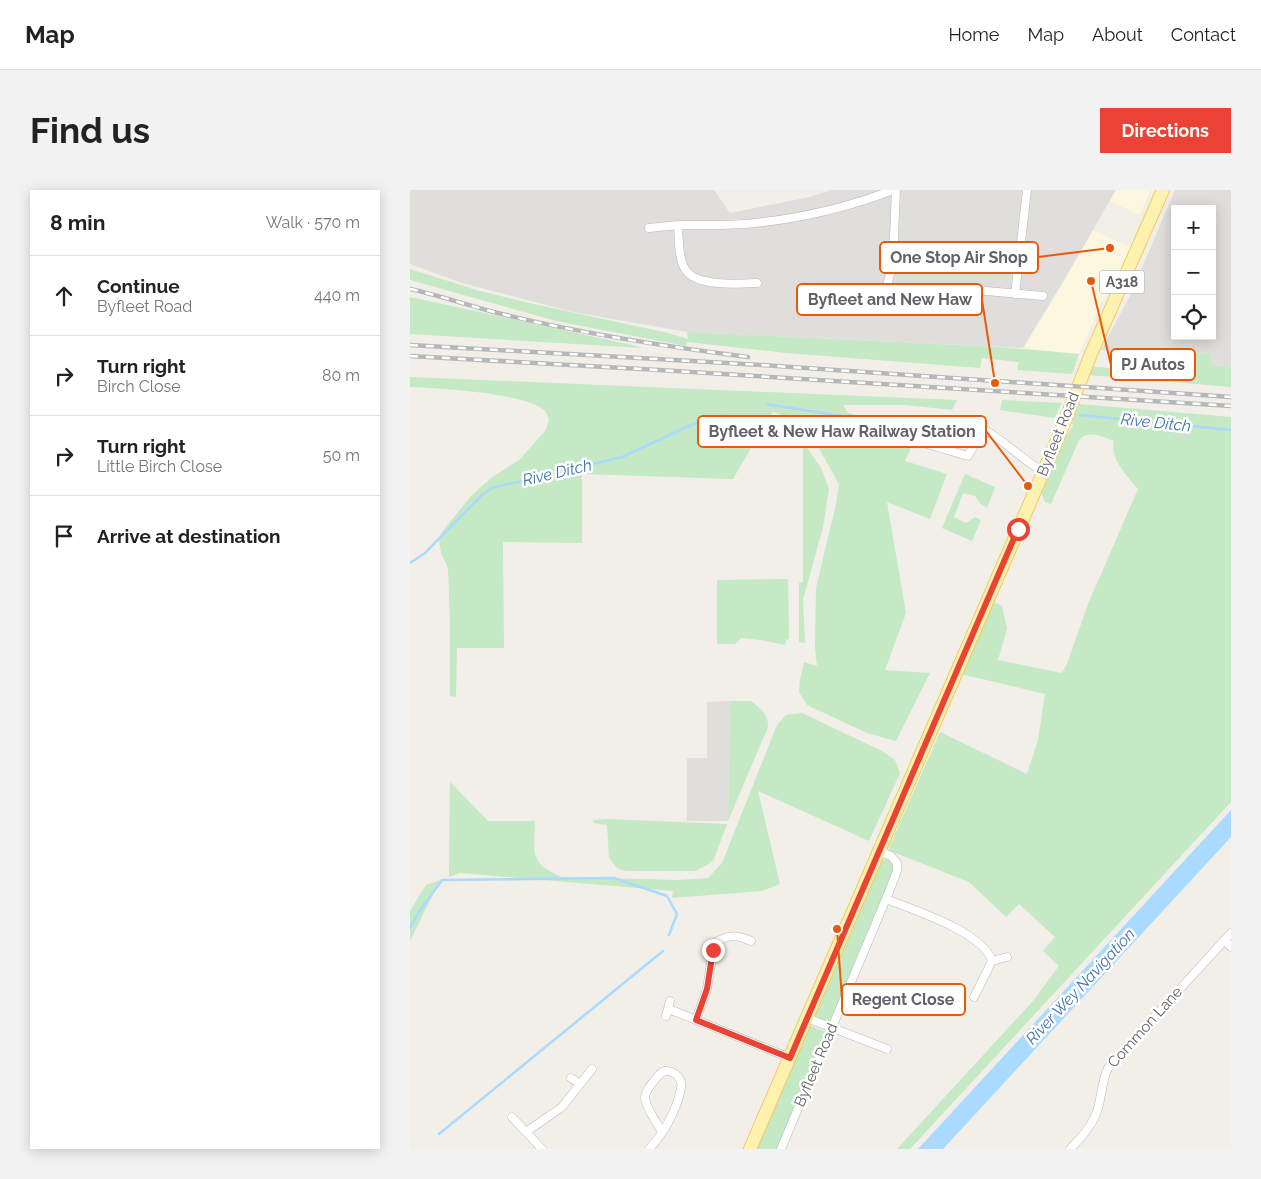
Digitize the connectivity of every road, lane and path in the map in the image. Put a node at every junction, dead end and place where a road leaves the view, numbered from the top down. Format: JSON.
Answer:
{"nodes":[{"id":1,"x":895,"y":190,"type":"edge"},
{"id":2,"x":1027,"y":190,"type":"edge"},
{"id":3,"x":1163,"y":190,"type":"edge"},
{"id":4,"x":678,"y":225,"type":"junction"},
{"id":5,"x":649,"y":228,"type":"dead end"},
{"id":6,"x":888,"y":282,"type":"dead end"},
{"id":7,"x":756,"y":283,"type":"dead end"},
{"id":8,"x":986,"y":291,"type":"dead end"},
{"id":9,"x":1014,"y":294,"type":"junction"},
{"id":10,"x":1043,"y":296,"type":"dead end"},
{"id":11,"x":920,"y":442,"type":"dead end"},
{"id":12,"x":1044,"y":471,"type":"junction"},
{"id":13,"x":879,"y":851,"type":"junction"},
{"id":14,"x":886,"y":899,"type":"junction"},
{"id":15,"x":1231,"y":933,"type":"edge"},
{"id":16,"x":752,"y":940,"type":"dead end"},
{"id":17,"x":1224,"y":940,"type":"junction"},
{"id":18,"x":1231,"y":947,"type":"edge"},
{"id":19,"x":1007,"y":957,"type":"dead end"},
{"id":20,"x":992,"y":961,"type":"junction"},
{"id":21,"x":974,"y":997,"type":"dead end"},
{"id":22,"x":668,"y":1009,"type":"dead end"},
{"id":23,"x":807,"y":1018,"type":"junction"},
{"id":24,"x":696,"y":1020,"type":"junction"},
{"id":25,"x":832,"y":1028,"type":"junction"},
{"id":26,"x":887,"y":1049,"type":"dead end"},
{"id":27,"x":790,"y":1058,"type":"junction"},
{"id":28,"x":592,"y":1069,"type":"dead end"},
{"id":29,"x":571,"y":1078,"type":"dead end"},
{"id":30,"x":580,"y":1084,"type":"junction"},
{"id":31,"x":512,"y":1117,"type":"dead end"},
{"id":32,"x":526,"y":1132,"type":"junction"},
{"id":33,"x":662,"y":1132,"type":"junction"},
{"id":34,"x":542,"y":1149,"type":"edge"},
{"id":35,"x":649,"y":1149,"type":"edge"},
{"id":36,"x":750,"y":1149,"type":"edge"},
{"id":37,"x":781,"y":1149,"type":"edge"},
{"id":38,"x":1070,"y":1149,"type":"edge"}],
"edges":[{"from":1,"to":4,"type":"street"},
{"from":1,"to":6,"type":"street"},
{"from":2,"to":9,"type":"street"},
{"from":3,"to":12,"type":"main road","name":"Byfleet Road","number":"A318"},
{"from":4,"to":5,"type":"street"},
{"from":4,"to":7,"type":"street"},
{"from":8,"to":9,"type":"street"},
{"from":9,"to":10,"type":"street"},
{"from":11,"to":12,"type":"street"},
{"from":12,"to":13,"type":"main road","name":"Byfleet Road","number":"A318"},
{"from":13,"to":14,"type":"street","name":"Byfleet Road"},
{"from":13,"to":23,"type":"main road","name":"Byfleet Road","number":"A318"},
{"from":14,"to":20,"type":"street"},
{"from":14,"to":25,"type":"street","name":"Byfleet Road"},
{"from":15,"to":17,"type":"street","name":"Common Lane"},
{"from":16,"to":24,"type":"street"},
{"from":17,"to":18,"type":"street"},
{"from":17,"to":38,"type":"street","name":"Common Lane"},
{"from":19,"to":20,"type":"street"},
{"from":20,"to":21,"type":"street"},
{"from":22,"to":24,"type":"street"},
{"from":23,"to":25,"type":"street"},
{"from":23,"to":27,"type":"main road","name":"Byfleet Road","number":"A318"},
{"from":24,"to":27,"type":"street"},
{"from":25,"to":26,"type":"street"},
{"from":25,"to":37,"type":"street","name":"Byfleet Road"},
{"from":27,"to":36,"type":"main road","name":"Byfleet Road","number":"A318"},
{"from":28,"to":30,"type":"street"},
{"from":29,"to":30,"type":"street"},
{"from":30,"to":32,"type":"street"},
{"from":31,"to":32,"type":"street"},
{"from":32,"to":34,"type":"street"},
{"from":33,"to":33,"type":"street"},
{"from":33,"to":35,"type":"street"}]}
